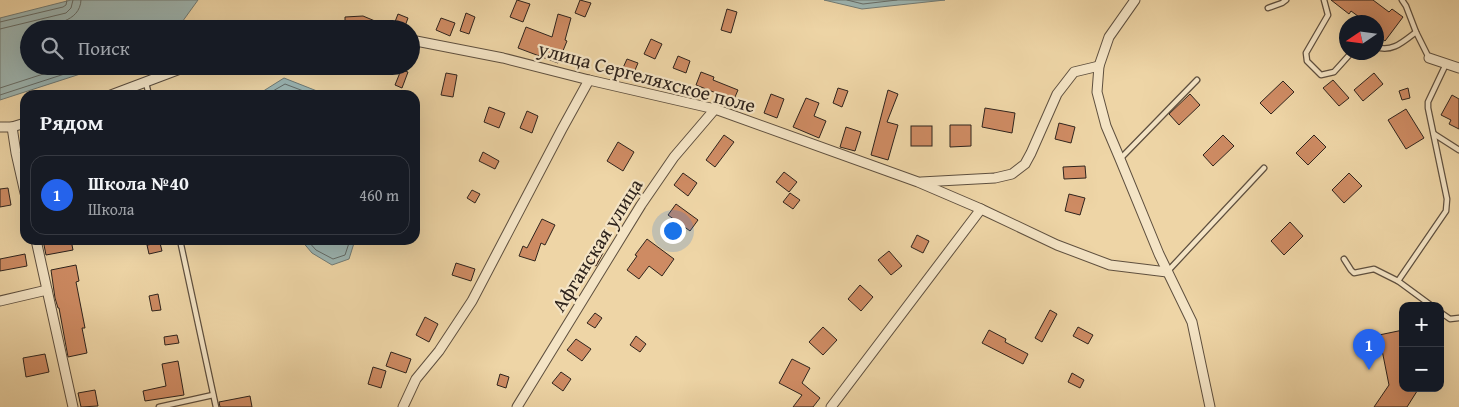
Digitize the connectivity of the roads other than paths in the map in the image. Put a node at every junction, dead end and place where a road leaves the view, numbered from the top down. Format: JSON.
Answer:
{"nodes":[{"id":1,"x":1135,"y":0,"type":"edge"},
{"id":2,"x":1286,"y":0,"type":"edge"},
{"id":3,"x":1324,"y":0,"type":"edge"},
{"id":4,"x":1402,"y":0,"type":"edge"},
{"id":5,"x":1268,"y":8,"type":"dead end"},
{"id":6,"x":1416,"y":32,"type":"junction"},
{"id":7,"x":420,"y":42,"type":"edge"},
{"id":8,"x":1384,"y":49,"type":"edge"},
{"id":9,"x":1429,"y":58,"type":"joint"},
{"id":10,"x":1345,"y":60,"type":"edge"},
{"id":11,"x":1446,"y":64,"type":"junction"},
{"id":12,"x":1099,"y":66,"type":"junction"},
{"id":13,"x":1459,"y":68,"type":"edge"},
{"id":14,"x":164,"y":75,"type":"edge"},
{"id":15,"x":589,"y":80,"type":"junction"},
{"id":16,"x":1197,"y":80,"type":"dead end"},
{"id":17,"x":146,"y":82,"type":"junction"},
{"id":18,"x":124,"y":90,"type":"edge"},
{"id":19,"x":148,"y":90,"type":"edge"},
{"id":20,"x":715,"y":109,"type":"junction"},
{"id":21,"x":20,"y":124,"type":"edge"},
{"id":22,"x":12,"y":126,"type":"junction"},
{"id":23,"x":0,"y":127,"type":"edge"},
{"id":24,"x":1434,"y":134,"type":"junction"},
{"id":25,"x":1459,"y":150,"type":"edge"},
{"id":26,"x":1120,"y":159,"type":"junction"},
{"id":27,"x":1264,"y":168,"type":"dead end"},
{"id":28,"x":20,"y":171,"type":"edge"},
{"id":29,"x":918,"y":182,"type":"junction"},
{"id":30,"x":981,"y":209,"type":"junction"},
{"id":31,"x":37,"y":245,"type":"edge"},
{"id":32,"x":181,"y":245,"type":"edge"},
{"id":33,"x":1344,"y":259,"type":"dead end"},
{"id":34,"x":1167,"y":272,"type":"junction"},
{"id":35,"x":1398,"y":281,"type":"junction"},
{"id":36,"x":47,"y":290,"type":"junction"},
{"id":37,"x":0,"y":300,"type":"edge"},
{"id":38,"x":1427,"y":302,"type":"edge"},
{"id":39,"x":1444,"y":315,"type":"edge"},
{"id":40,"x":1459,"y":318,"type":"edge"},
{"id":41,"x":213,"y":395,"type":"junction"},
{"id":42,"x":73,"y":407,"type":"edge"},
{"id":43,"x":159,"y":407,"type":"edge"},
{"id":44,"x":216,"y":407,"type":"edge"},
{"id":45,"x":403,"y":407,"type":"edge"},
{"id":46,"x":517,"y":407,"type":"edge"},
{"id":47,"x":831,"y":407,"type":"edge"},
{"id":48,"x":1210,"y":407,"type":"edge"}],
"edges":[{"from":1,"to":12,"type":"street"},
{"from":2,"to":5,"type":"lane"},
{"from":3,"to":10,"type":"lane"},
{"from":4,"to":6,"type":"lane"},
{"from":6,"to":8,"type":"lane"},
{"from":6,"to":9,"type":"lane"},
{"from":7,"to":15,"type":"street","name":"улица Сергеляхское поле"},
{"from":9,"to":11,"type":"street"},
{"from":11,"to":13,"type":"street"},
{"from":11,"to":24,"type":"lane"},
{"from":12,"to":26,"type":"street"},
{"from":12,"to":29,"type":"street"},
{"from":14,"to":17,"type":"street"},
{"from":15,"to":20,"type":"street","name":"улица Сергеляхское поле"},
{"from":15,"to":45,"type":"street"},
{"from":16,"to":26,"type":"lane"},
{"from":17,"to":18,"type":"street"},
{"from":17,"to":19,"type":"lane"},
{"from":20,"to":29,"type":"street","name":"улица Сергеляхское поле"},
{"from":20,"to":46,"type":"street","name":"Афганская улица"},
{"from":21,"to":22,"type":"street"},
{"from":22,"to":23,"type":"street"},
{"from":22,"to":28,"type":"street"},
{"from":24,"to":25,"type":"lane"},
{"from":24,"to":35,"type":"lane"},
{"from":26,"to":34,"type":"street"},
{"from":27,"to":34,"type":"lane"},
{"from":29,"to":30,"type":"street","name":"улица Сергеляхское поле"},
{"from":30,"to":34,"type":"street","name":"улица Сергеляхское поле"},
{"from":30,"to":47,"type":"street"},
{"from":31,"to":36,"type":"street"},
{"from":32,"to":41,"type":"lane"},
{"from":33,"to":35,"type":"lane"},
{"from":34,"to":48,"type":"street"},
{"from":35,"to":38,"type":"lane"},
{"from":36,"to":37,"type":"street"},
{"from":36,"to":42,"type":"street"},
{"from":39,"to":40,"type":"lane"},
{"from":41,"to":43,"type":"lane"},
{"from":41,"to":44,"type":"lane"}]}
